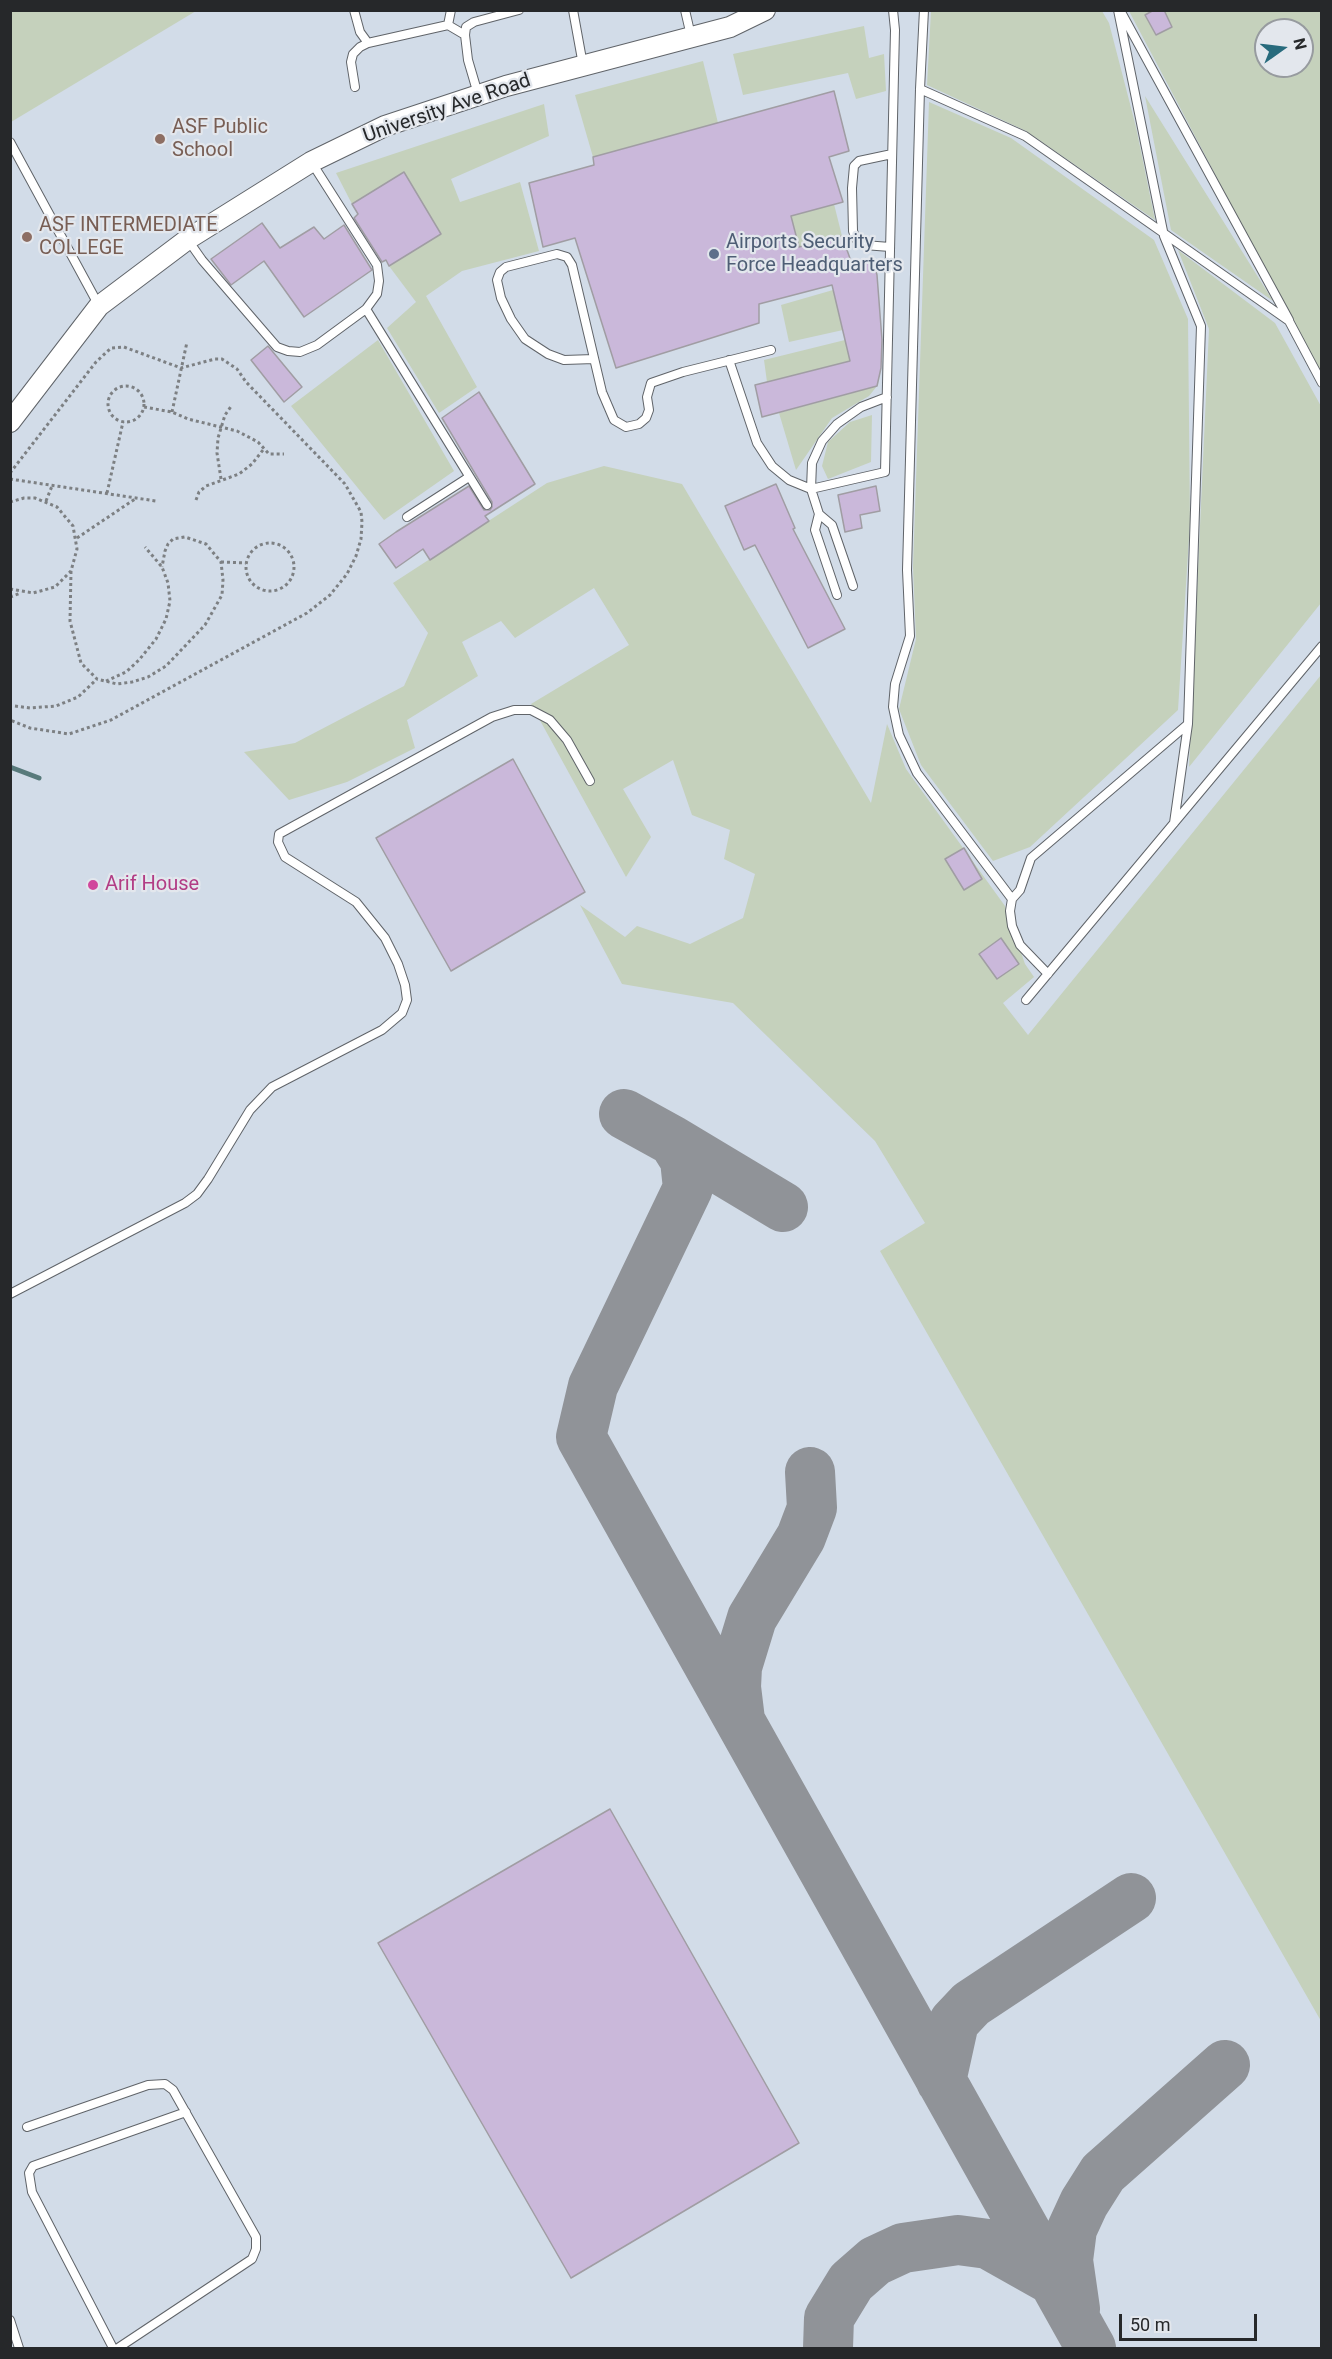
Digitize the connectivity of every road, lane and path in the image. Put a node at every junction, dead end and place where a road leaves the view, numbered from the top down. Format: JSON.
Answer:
{"nodes":[{"id":1,"x":354,"y":10,"type":"edge"},
{"id":2,"x":451,"y":10,"type":"edge"},
{"id":3,"x":519,"y":10,"type":"edge"},
{"id":4,"x":573,"y":10,"type":"edge"},
{"id":5,"x":685,"y":10,"type":"edge"},
{"id":6,"x":765,"y":10,"type":"edge"},
{"id":7,"x":893,"y":10,"type":"edge"},
{"id":8,"x":924,"y":10,"type":"edge"},
{"id":9,"x":1119,"y":10,"type":"edge"},
{"id":10,"x":448,"y":25,"type":"junction"},
{"id":11,"x":465,"y":35,"type":"junction"},
{"id":12,"x":692,"y":38,"type":"junction"},
{"id":13,"x":368,"y":43,"type":"junction"},
{"id":14,"x":584,"y":66,"type":"junction"},
{"id":15,"x":355,"y":87,"type":"dead end"},
{"id":16,"x":920,"y":88,"type":"junction"},
{"id":17,"x":478,"y":95,"type":"junction"},
{"id":18,"x":10,"y":142,"type":"edge"},
{"id":19,"x":892,"y":154,"type":"junction"},
{"id":20,"x":310,"y":162,"type":"junction"},
{"id":21,"x":1164,"y":236,"type":"junction"},
{"id":22,"x":188,"y":239,"type":"junction"},
{"id":23,"x":890,"y":247,"type":"junction"},
{"id":24,"x":99,"y":306,"type":"junction"},
{"id":25,"x":366,"y":309,"type":"junction"},
{"id":26,"x":1289,"y":321,"type":"junction"},
{"id":27,"x":187,"y":342,"type":"dead end"},
{"id":28,"x":771,"y":350,"type":"dead end"},
{"id":29,"x":594,"y":359,"type":"junction"},
{"id":30,"x":729,"y":360,"type":"junction"},
{"id":31,"x":181,"y":368,"type":"junction"},
{"id":32,"x":1322,"y":383,"type":"edge"},
{"id":33,"x":887,"y":397,"type":"junction"},
{"id":34,"x":232,"y":405,"type":"dead end"},
{"id":35,"x":144,"y":407,"type":"junction"},
{"id":36,"x":172,"y":412,"type":"junction"},
{"id":37,"x":10,"y":422,"type":"edge"},
{"id":38,"x":123,"y":422,"type":"junction"},
{"id":39,"x":221,"y":427,"type":"junction"},
{"id":40,"x":263,"y":450,"type":"junction"},
{"id":41,"x":284,"y":454,"type":"dead end"},
{"id":42,"x":10,"y":473,"type":"edge"},
{"id":43,"x":469,"y":477,"type":"junction"},
{"id":44,"x":221,"y":479,"type":"junction"},
{"id":45,"x":10,"y":480,"type":"edge"},
{"id":46,"x":52,"y":486,"type":"junction"},
{"id":47,"x":811,"y":489,"type":"junction"},
{"id":48,"x":106,"y":494,"type":"junction"},
{"id":49,"x":137,"y":498,"type":"junction"},
{"id":50,"x":196,"y":500,"type":"dead end"},
{"id":51,"x":46,"y":501,"type":"junction"},
{"id":52,"x":156,"y":501,"type":"dead end"},
{"id":53,"x":10,"y":502,"type":"edge"},
{"id":54,"x":486,"y":506,"type":"dead end"},
{"id":55,"x":819,"y":514,"type":"junction"},
{"id":56,"x":407,"y":517,"type":"dead end"},
{"id":57,"x":77,"y":538,"type":"junction"},
{"id":58,"x":145,"y":548,"type":"dead end"},
{"id":59,"x":221,"y":562,"type":"junction"},
{"id":60,"x":246,"y":563,"type":"junction"},
{"id":61,"x":162,"y":567,"type":"junction"},
{"id":62,"x":71,"y":571,"type":"junction"},
{"id":63,"x":853,"y":586,"type":"dead end"},
{"id":64,"x":10,"y":589,"type":"edge"},
{"id":65,"x":22,"y":593,"type":"junction"},
{"id":66,"x":837,"y":595,"type":"dead end"},
{"id":67,"x":10,"y":597,"type":"edge"},
{"id":68,"x":1322,"y":646,"type":"edge"},
{"id":69,"x":97,"y":679,"type":"junction"},
{"id":70,"x":104,"y":682,"type":"junction"},
{"id":71,"x":15,"y":706,"type":"dead end"},
{"id":72,"x":10,"y":720,"type":"edge"},
{"id":73,"x":1188,"y":724,"type":"junction"},
{"id":74,"x":590,"y":781,"type":"dead end"},
{"id":75,"x":1174,"y":824,"type":"junction"},
{"id":76,"x":1012,"y":899,"type":"junction"},
{"id":77,"x":1048,"y":974,"type":"junction"},
{"id":78,"x":1026,"y":1000,"type":"dead end"},
{"id":79,"x":10,"y":1294,"type":"edge"},
{"id":80,"x":186,"y":2112,"type":"junction"},
{"id":81,"x":27,"y":2127,"type":"dead end"},
{"id":82,"x":10,"y":2320,"type":"edge"},
{"id":83,"x":19,"y":2349,"type":"edge"},
{"id":84,"x":113,"y":2349,"type":"edge"},
{"id":85,"x":118,"y":2349,"type":"edge"}],
"edges":[{"from":1,"to":13,"type":"lane"},
{"from":2,"to":10,"type":"lane"},
{"from":3,"to":11,"type":"lane"},
{"from":4,"to":14,"type":"lane"},
{"from":5,"to":12,"type":"lane"},
{"from":6,"to":12,"type":"street","name":"University Ave Road"},
{"from":7,"to":19,"type":"lane"},
{"from":8,"to":16,"type":"lane"},
{"from":9,"to":21,"type":"lane"},
{"from":9,"to":26,"type":"lane"},
{"from":10,"to":11,"type":"lane"},
{"from":10,"to":13,"type":"lane"},
{"from":11,"to":17,"type":"lane"},
{"from":12,"to":14,"type":"street","name":"University Ave Road"},
{"from":13,"to":15,"type":"lane"},
{"from":14,"to":17,"type":"street","name":"University Ave Road"},
{"from":16,"to":21,"type":"lane"},
{"from":16,"to":76,"type":"lane"},
{"from":17,"to":20,"type":"street","name":"University Ave Road"},
{"from":18,"to":24,"type":"lane"},
{"from":19,"to":23,"type":"lane"},
{"from":19,"to":23,"type":"lane"},
{"from":20,"to":22,"type":"street","name":"University Ave Road"},
{"from":20,"to":25,"type":"lane"},
{"from":21,"to":26,"type":"lane"},
{"from":21,"to":73,"type":"lane"},
{"from":22,"to":24,"type":"street","name":"University Ave Road"},
{"from":22,"to":25,"type":"lane"},
{"from":23,"to":33,"type":"lane"},
{"from":24,"to":37,"type":"street","name":"University Ave Road"},
{"from":25,"to":43,"type":"lane"},
{"from":26,"to":32,"type":"lane"},
{"from":27,"to":31,"type":"path"},
{"from":28,"to":30,"type":"lane"},
{"from":29,"to":29,"type":"lane"},
{"from":29,"to":30,"type":"lane"},
{"from":30,"to":47,"type":"lane"},
{"from":31,"to":36,"type":"path"},
{"from":31,"to":42,"type":"path"},
{"from":31,"to":72,"type":"path"},
{"from":33,"to":47,"type":"lane"},
{"from":33,"to":47,"type":"lane"},
{"from":34,"to":39,"type":"path"},
{"from":35,"to":36,"type":"path"},
{"from":35,"to":38,"type":"path"},
{"from":35,"to":38,"type":"path"},
{"from":36,"to":39,"type":"path"},
{"from":38,"to":48,"type":"path"},
{"from":39,"to":40,"type":"path"},
{"from":39,"to":44,"type":"path"},
{"from":40,"to":41,"type":"path"},
{"from":40,"to":44,"type":"path"},
{"from":43,"to":54,"type":"lane"},
{"from":43,"to":56,"type":"lane"},
{"from":44,"to":50,"type":"path"},
{"from":45,"to":46,"type":"path"},
{"from":46,"to":48,"type":"path"},
{"from":46,"to":51,"type":"path"},
{"from":47,"to":55,"type":"lane"},
{"from":48,"to":49,"type":"path"},
{"from":49,"to":52,"type":"path"},
{"from":49,"to":57,"type":"path"},
{"from":51,"to":53,"type":"path"},
{"from":51,"to":57,"type":"path"},
{"from":55,"to":63,"type":"lane"},
{"from":55,"to":66,"type":"lane"},
{"from":57,"to":62,"type":"path"},
{"from":58,"to":61,"type":"path"},
{"from":59,"to":60,"type":"path"},
{"from":59,"to":61,"type":"path"},
{"from":59,"to":70,"type":"path"},
{"from":60,"to":60,"type":"path"},
{"from":61,"to":70,"type":"path"},
{"from":62,"to":65,"type":"path"},
{"from":62,"to":69,"type":"path"},
{"from":64,"to":65,"type":"path"},
{"from":65,"to":67,"type":"path"},
{"from":68,"to":75,"type":"lane"},
{"from":69,"to":70,"type":"path"},
{"from":69,"to":71,"type":"path"},
{"from":73,"to":75,"type":"lane"},
{"from":73,"to":76,"type":"lane"},
{"from":74,"to":79,"type":"lane"},
{"from":75,"to":77,"type":"lane"},
{"from":76,"to":77,"type":"lane"},
{"from":77,"to":78,"type":"lane"},
{"from":80,"to":81,"type":"lane"},
{"from":80,"to":84,"type":"lane"},
{"from":80,"to":85,"type":"lane"},
{"from":82,"to":83,"type":"lane"}]}
